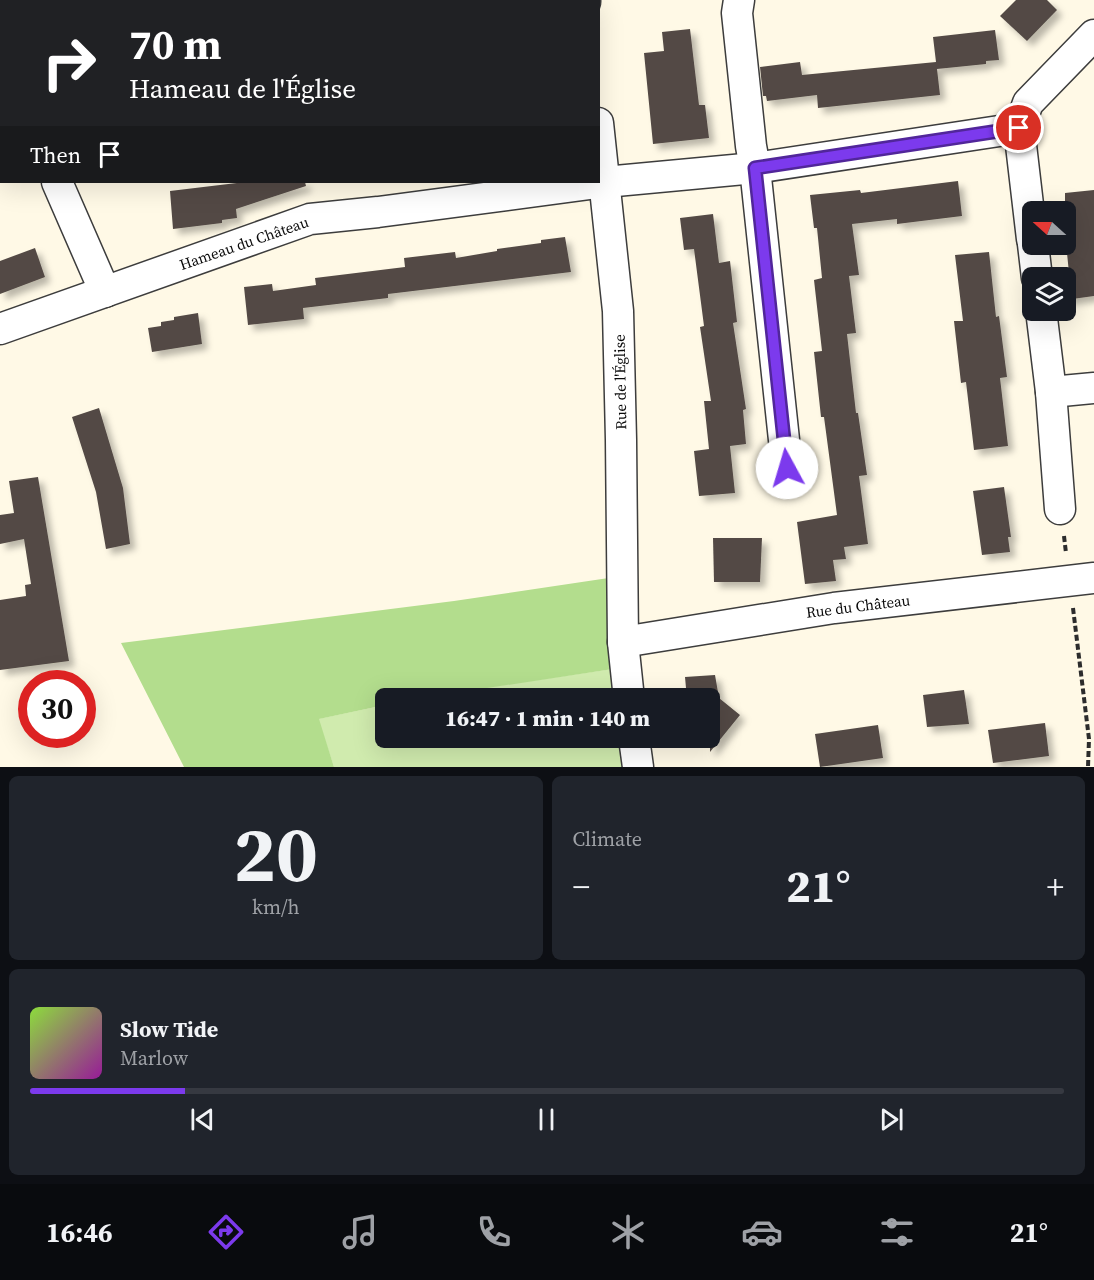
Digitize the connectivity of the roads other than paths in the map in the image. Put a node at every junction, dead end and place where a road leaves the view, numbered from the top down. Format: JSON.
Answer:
{"nodes":[{"id":1,"x":739,"y":0,"type":"edge"},
{"id":2,"x":1094,"y":34,"type":"edge"},
{"id":3,"x":1019,"y":128,"type":"junction"},
{"id":4,"x":600,"y":140,"type":"edge"},
{"id":5,"x":755,"y":168,"type":"junction"},
{"id":6,"x":605,"y":182,"type":"junction"},
{"id":7,"x":57,"y":183,"type":"edge"},
{"id":8,"x":598,"y":183,"type":"edge"},
{"id":9,"x":600,"y":183,"type":"edge"},
{"id":10,"x":1028,"y":201,"type":"edge"},
{"id":11,"x":105,"y":292,"type":"junction"},
{"id":12,"x":1042,"y":321,"type":"edge"},
{"id":13,"x":0,"y":329,"type":"edge"},
{"id":14,"x":1094,"y":388,"type":"edge"},
{"id":15,"x":1051,"y":392,"type":"junction"},
{"id":16,"x":787,"y":468,"type":"dead end"},
{"id":17,"x":1060,"y":509,"type":"road end"},
{"id":18,"x":1082,"y":580,"type":"edge"},
{"id":19,"x":623,"y":642,"type":"junction"},
{"id":20,"x":628,"y":688,"type":"edge"},
{"id":21,"x":635,"y":748,"type":"edge"},
{"id":22,"x":638,"y":767,"type":"edge"}],
"edges":[{"from":1,"to":5,"type":"street"},
{"from":2,"to":3,"type":"street"},
{"from":3,"to":5,"type":"street","name":"Hameau du Château"},
{"from":3,"to":10,"type":"street"},
{"from":4,"to":6,"type":"street","name":"Rue de l'Église"},
{"from":5,"to":6,"type":"street","name":"Hameau du Château"},
{"from":5,"to":16,"type":"street"},
{"from":6,"to":9,"type":"street","name":"Hameau du Château"},
{"from":6,"to":19,"type":"street","name":"Rue de l'Église"},
{"from":7,"to":11,"type":"street"},
{"from":8,"to":11,"type":"street","name":"Hameau du Château"},
{"from":11,"to":13,"type":"street","name":"Hameau du Château"},
{"from":12,"to":15,"type":"street"},
{"from":14,"to":15,"type":"street"},
{"from":15,"to":17,"type":"street"},
{"from":18,"to":19,"type":"street","name":"Rue du Château"},
{"from":19,"to":20,"type":"street","name":"Rue de l'Église"},
{"from":21,"to":22,"type":"street"}]}
